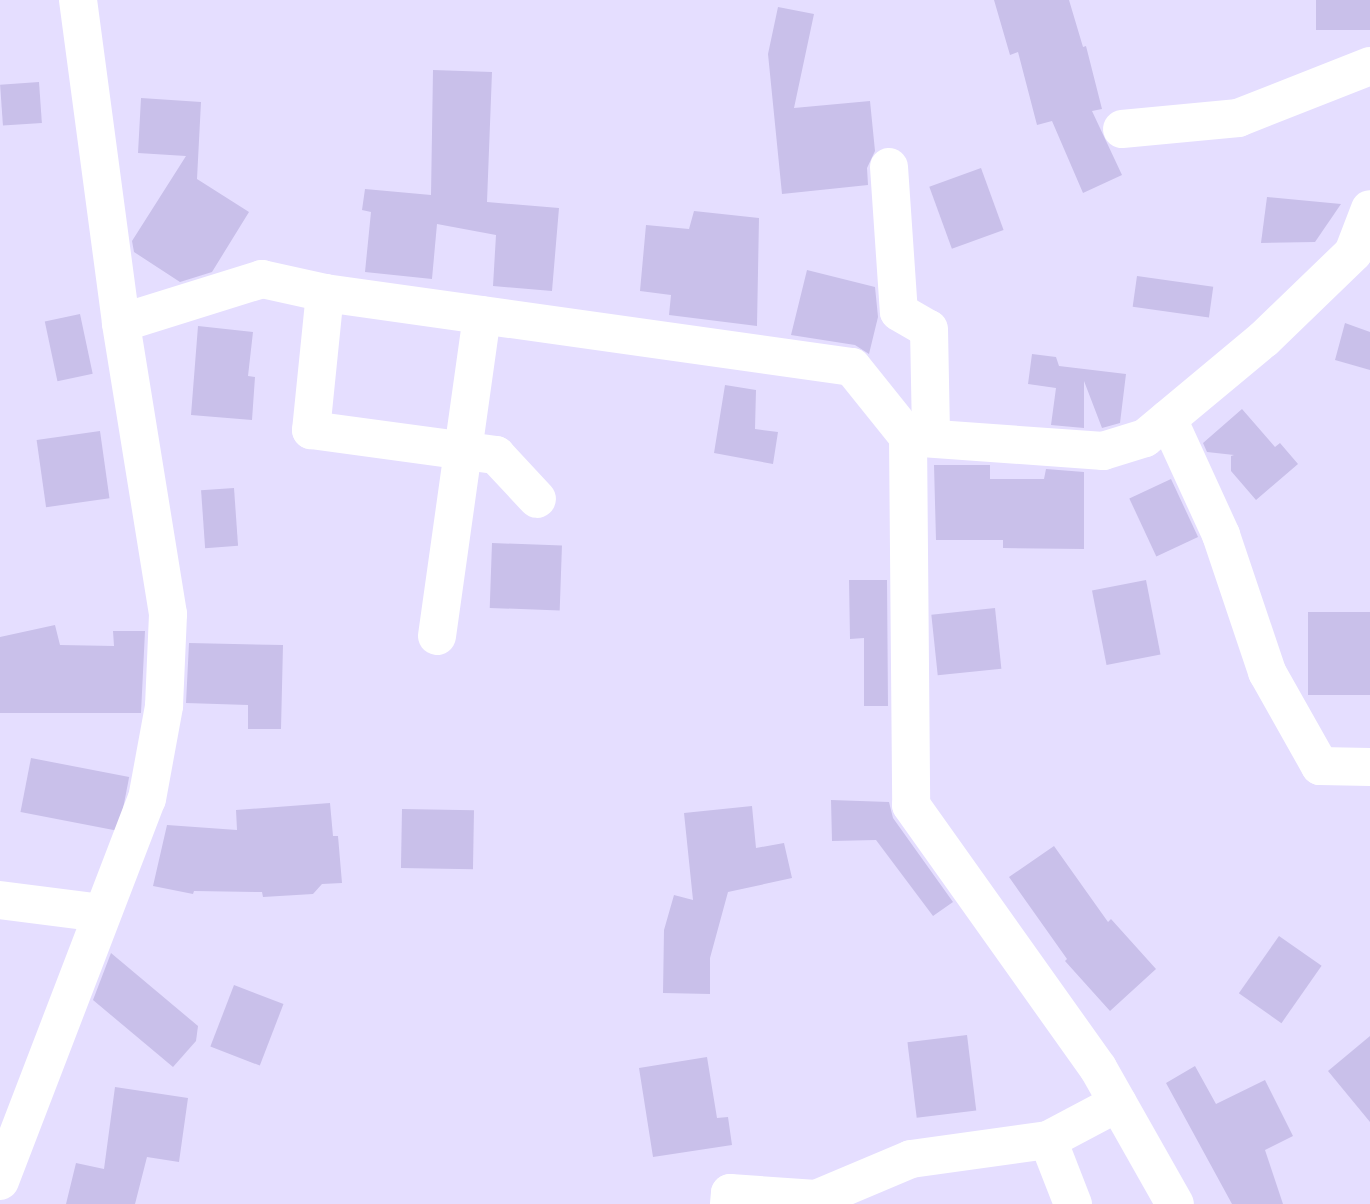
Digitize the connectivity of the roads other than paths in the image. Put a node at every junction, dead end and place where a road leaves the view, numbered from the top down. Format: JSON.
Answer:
{"nodes":[{"id":1,"x":78,"y":0,"type":"edge"},
{"id":2,"x":1370,"y":66,"type":"edge"},
{"id":3,"x":1122,"y":130,"type":"dead end"},
{"id":4,"x":889,"y":167,"type":"dead end"},
{"id":5,"x":1370,"y":209,"type":"edge"},
{"id":6,"x":325,"y":293,"type":"junction"},
{"id":7,"x":482,"y":315,"type":"junction"},
{"id":8,"x":121,"y":323,"type":"junction"},
{"id":9,"x":1168,"y":419,"type":"junction"},
{"id":10,"x":920,"y":437,"type":"junction"},
{"id":11,"x":463,"y":450,"type":"junction"},
{"id":12,"x":537,"y":499,"type":"dead end"},
{"id":13,"x":437,"y":636,"type":"dead end"},
{"id":14,"x":1370,"y":767,"type":"edge"},
{"id":15,"x":0,"y":900,"type":"edge"},
{"id":16,"x":102,"y":914,"type":"junction"},
{"id":17,"x":1118,"y":1103,"type":"junction"},
{"id":18,"x":1048,"y":1140,"type":"junction"},
{"id":19,"x":0,"y":1181,"type":"edge"},
{"id":20,"x":729,"y":1204,"type":"edge"},
{"id":21,"x":1073,"y":1204,"type":"edge"},
{"id":22,"x":1175,"y":1204,"type":"edge"}],
"edges":[{"from":1,"to":8,"type":"street"},
{"from":2,"to":3,"type":"street"},
{"from":4,"to":10,"type":"street"},
{"from":5,"to":9,"type":"street"},
{"from":6,"to":7,"type":"street"},
{"from":6,"to":8,"type":"street"},
{"from":6,"to":11,"type":"street"},
{"from":7,"to":10,"type":"street"},
{"from":7,"to":11,"type":"street"},
{"from":8,"to":16,"type":"street"},
{"from":9,"to":10,"type":"street"},
{"from":9,"to":14,"type":"street"},
{"from":10,"to":17,"type":"street"},
{"from":11,"to":12,"type":"street"},
{"from":11,"to":13,"type":"street"},
{"from":15,"to":16,"type":"street"},
{"from":16,"to":19,"type":"street"},
{"from":17,"to":18,"type":"street"},
{"from":17,"to":22,"type":"street"},
{"from":18,"to":20,"type":"street"},
{"from":18,"to":21,"type":"street"}]}
